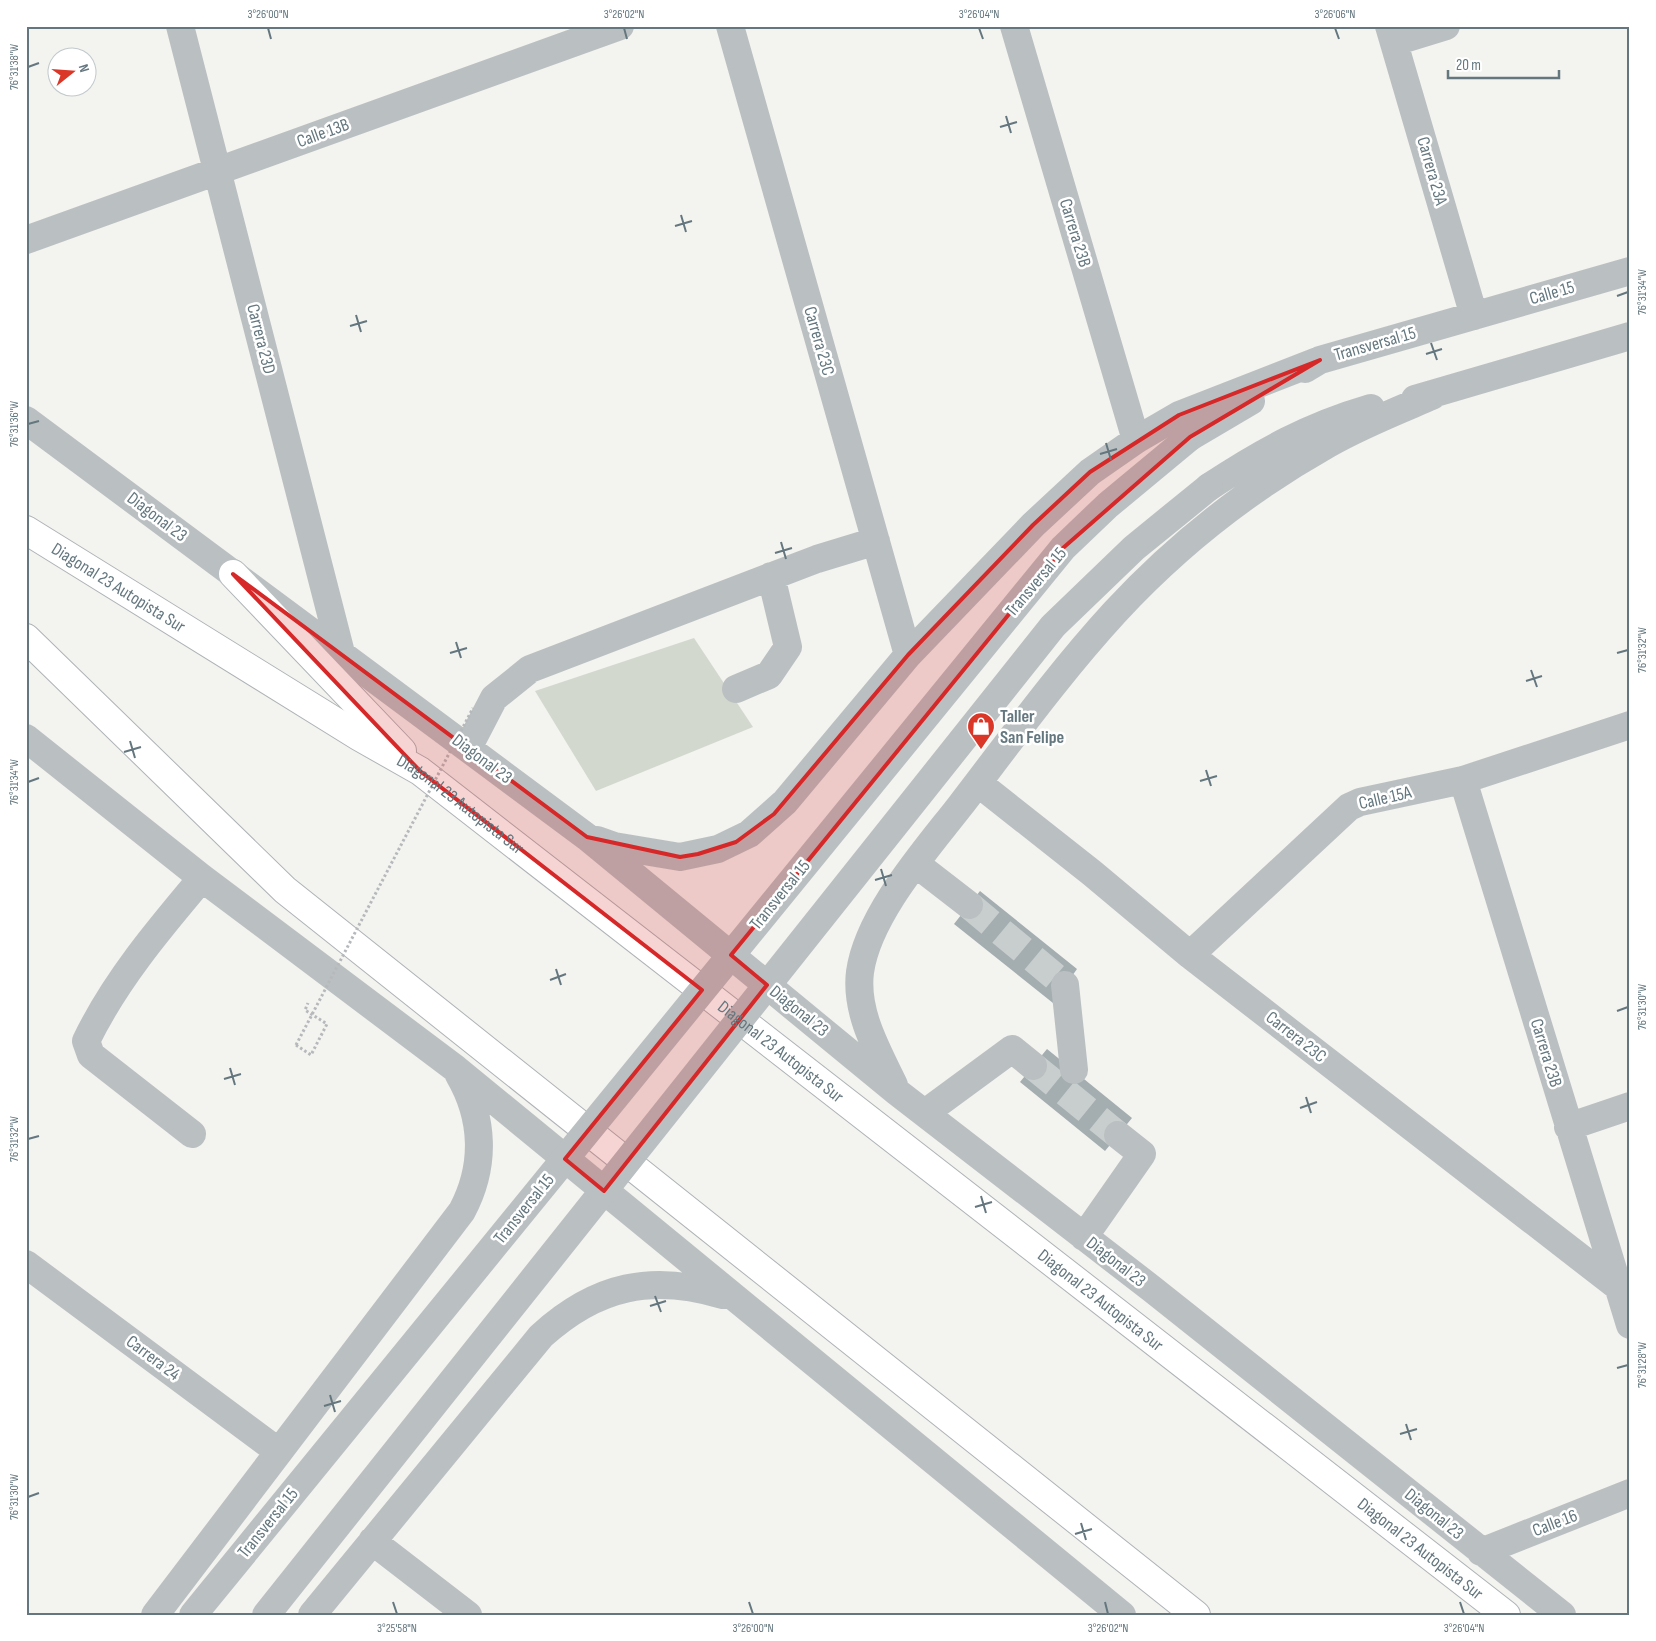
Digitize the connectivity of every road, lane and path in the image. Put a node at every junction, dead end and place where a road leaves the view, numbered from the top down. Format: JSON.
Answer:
{"nodes":[{"id":1,"x":180,"y":26,"type":"edge"},
{"id":2,"x":620,"y":26,"type":"edge"},
{"id":3,"x":730,"y":26,"type":"edge"},
{"id":4,"x":1014,"y":26,"type":"edge"},
{"id":5,"x":1446,"y":26,"type":"edge"},
{"id":6,"x":1392,"y":34,"type":"edge"},
{"id":7,"x":217,"y":171,"type":"junction"},
{"id":8,"x":26,"y":240,"type":"edge"},
{"id":9,"x":1630,"y":271,"type":"edge"},
{"id":10,"x":1474,"y":316,"type":"junction"},
{"id":11,"x":1630,"y":336,"type":"edge"},
{"id":12,"x":1320,"y":360,"type":"junction"},
{"id":13,"x":1432,"y":396,"type":"junction"},
{"id":14,"x":26,"y":420,"type":"edge"},
{"id":15,"x":1136,"y":440,"type":"junction"},
{"id":16,"x":26,"y":530,"type":"edge"},
{"id":17,"x":876,"y":541,"type":"junction"},
{"id":18,"x":233,"y":574,"type":"junction"},
{"id":19,"x":772,"y":576,"type":"junction"},
{"id":20,"x":26,"y":638,"type":"edge"},
{"id":21,"x":341,"y":652,"type":"junction"},
{"id":22,"x":908,"y":655,"type":"junction"},
{"id":23,"x":736,"y":690,"type":"dead end"},
{"id":24,"x":473,"y":708,"type":"dead end"},
{"id":25,"x":1630,"y":725,"type":"edge"},
{"id":26,"x":26,"y":738,"type":"edge"},
{"id":27,"x":468,"y":748,"type":"junction"},
{"id":28,"x":420,"y":771,"type":"junction"},
{"id":29,"x":1463,"y":780,"type":"junction"},
{"id":30,"x":978,"y":783,"type":"junction"},
{"id":31,"x":587,"y":837,"type":"junction"},
{"id":32,"x":916,"y":864,"type":"junction"},
{"id":33,"x":202,"y":878,"type":"junction"},
{"id":34,"x":969,"y":905,"type":"tunnel mouth"},
{"id":35,"x":1190,"y":955,"type":"junction"},
{"id":36,"x":1066,"y":985,"type":"tunnel mouth"},
{"id":37,"x":308,"y":1003,"type":"dead end"},
{"id":38,"x":1033,"y":1066,"type":"tunnel mouth"},
{"id":39,"x":456,"y":1069,"type":"junction"},
{"id":40,"x":1074,"y":1070,"type":"dead end"},
{"id":41,"x":897,"y":1092,"type":"junction"},
{"id":42,"x":1630,"y":1106,"type":"edge"},
{"id":43,"x":925,"y":1113,"type":"junction"},
{"id":44,"x":1568,"y":1127,"type":"junction"},
{"id":45,"x":192,"y":1134,"type":"dead end"},
{"id":46,"x":1118,"y":1135,"type":"tunnel mouth"},
{"id":47,"x":1084,"y":1237,"type":"junction"},
{"id":48,"x":26,"y":1264,"type":"edge"},
{"id":49,"x":1617,"y":1286,"type":"junction"},
{"id":50,"x":732,"y":1297,"type":"junction"},
{"id":51,"x":1630,"y":1325,"type":"edge"},
{"id":52,"x":279,"y":1452,"type":"junction"},
{"id":53,"x":1630,"y":1494,"type":"edge"},
{"id":54,"x":372,"y":1541,"type":"junction"},
{"id":55,"x":1481,"y":1552,"type":"junction"},
{"id":56,"x":155,"y":1615,"type":"edge"},
{"id":57,"x":193,"y":1615,"type":"edge"},
{"id":58,"x":266,"y":1615,"type":"edge"},
{"id":59,"x":312,"y":1615,"type":"edge"},
{"id":60,"x":468,"y":1615,"type":"edge"},
{"id":61,"x":1122,"y":1615,"type":"edge"},
{"id":62,"x":1196,"y":1615,"type":"edge"},
{"id":63,"x":1506,"y":1615,"type":"edge"},
{"id":64,"x":1562,"y":1615,"type":"edge"}],
"edges":[{"from":1,"to":7,"type":"street","name":"Carrera 23D"},
{"from":2,"to":7,"type":"street","name":"Calle 13B"},
{"from":3,"to":17,"type":"street","name":"Carrera 23C"},
{"from":4,"to":15,"type":"street","name":"Carrera 23B"},
{"from":5,"to":6,"type":"street"},
{"from":6,"to":10,"type":"street","name":"Carrera 23A"},
{"from":7,"to":8,"type":"street","name":"Calle 13B"},
{"from":7,"to":21,"type":"street","name":"Carrera 23D"},
{"from":9,"to":10,"type":"street","name":"Calle 15"},
{"from":10,"to":12,"type":"street","name":"Transversal 15"},
{"from":11,"to":13,"type":"street"},
{"from":12,"to":15,"type":"street"},
{"from":12,"to":57,"type":"street","name":"Transversal 15","bridge":true},
{"from":13,"to":30,"type":"street"},
{"from":13,"to":58,"type":"street","bridge":true},
{"from":14,"to":18,"type":"street","name":"Diagonal 23"},
{"from":15,"to":22,"type":"street"},
{"from":16,"to":28,"type":"main road","name":"Diagonal 23 Autopista Sur"},
{"from":17,"to":19,"type":"street"},
{"from":17,"to":22,"type":"street","name":"Carrera 23C"},
{"from":18,"to":21,"type":"street","name":"Diagonal 23"},
{"from":18,"to":28,"type":"main road"},
{"from":19,"to":23,"type":"street"},
{"from":19,"to":27,"type":"street"},
{"from":20,"to":62,"type":"main road"},
{"from":21,"to":27,"type":"street","name":"Diagonal 23"},
{"from":22,"to":31,"type":"street"},
{"from":24,"to":37,"type":"path","bridge":true},
{"from":25,"to":29,"type":"street","name":"Calle 15A"},
{"from":26,"to":33,"type":"street"},
{"from":27,"to":31,"type":"street","name":"Diagonal 23"},
{"from":28,"to":63,"type":"main road","name":"Diagonal 23 Autopista Sur"},
{"from":29,"to":35,"type":"street","name":"Calle 15A"},
{"from":29,"to":44,"type":"street","name":"Carrera 23B"},
{"from":30,"to":32,"type":"street"},
{"from":30,"to":35,"type":"street","name":"Carrera 23C"},
{"from":31,"to":41,"type":"street","name":"Diagonal 23"},
{"from":32,"to":34,"type":"street"},
{"from":32,"to":41,"type":"street"},
{"from":33,"to":39,"type":"street"},
{"from":33,"to":45,"type":"street"},
{"from":35,"to":49,"type":"street","name":"Carrera 23C"},
{"from":36,"to":40,"type":"street"},
{"from":38,"to":43,"type":"street"},
{"from":39,"to":50,"type":"street"},
{"from":39,"to":52,"type":"street"},
{"from":41,"to":43,"type":"street","name":"Diagonal 23"},
{"from":42,"to":44,"type":"street"},
{"from":43,"to":47,"type":"street","name":"Diagonal 23"},
{"from":44,"to":49,"type":"street","name":"Carrera 23B"},
{"from":46,"to":47,"type":"street"},
{"from":47,"to":55,"type":"street","name":"Diagonal 23"},
{"from":48,"to":52,"type":"street","name":"Carrera 24"},
{"from":49,"to":51,"type":"street","name":"Carrera 23B"},
{"from":50,"to":54,"type":"street"},
{"from":50,"to":61,"type":"street"},
{"from":52,"to":56,"type":"street"},
{"from":53,"to":55,"type":"street","name":"Calle 16"},
{"from":54,"to":59,"type":"street"},
{"from":54,"to":60,"type":"street"},
{"from":55,"to":64,"type":"street","name":"Diagonal 23"}]}
